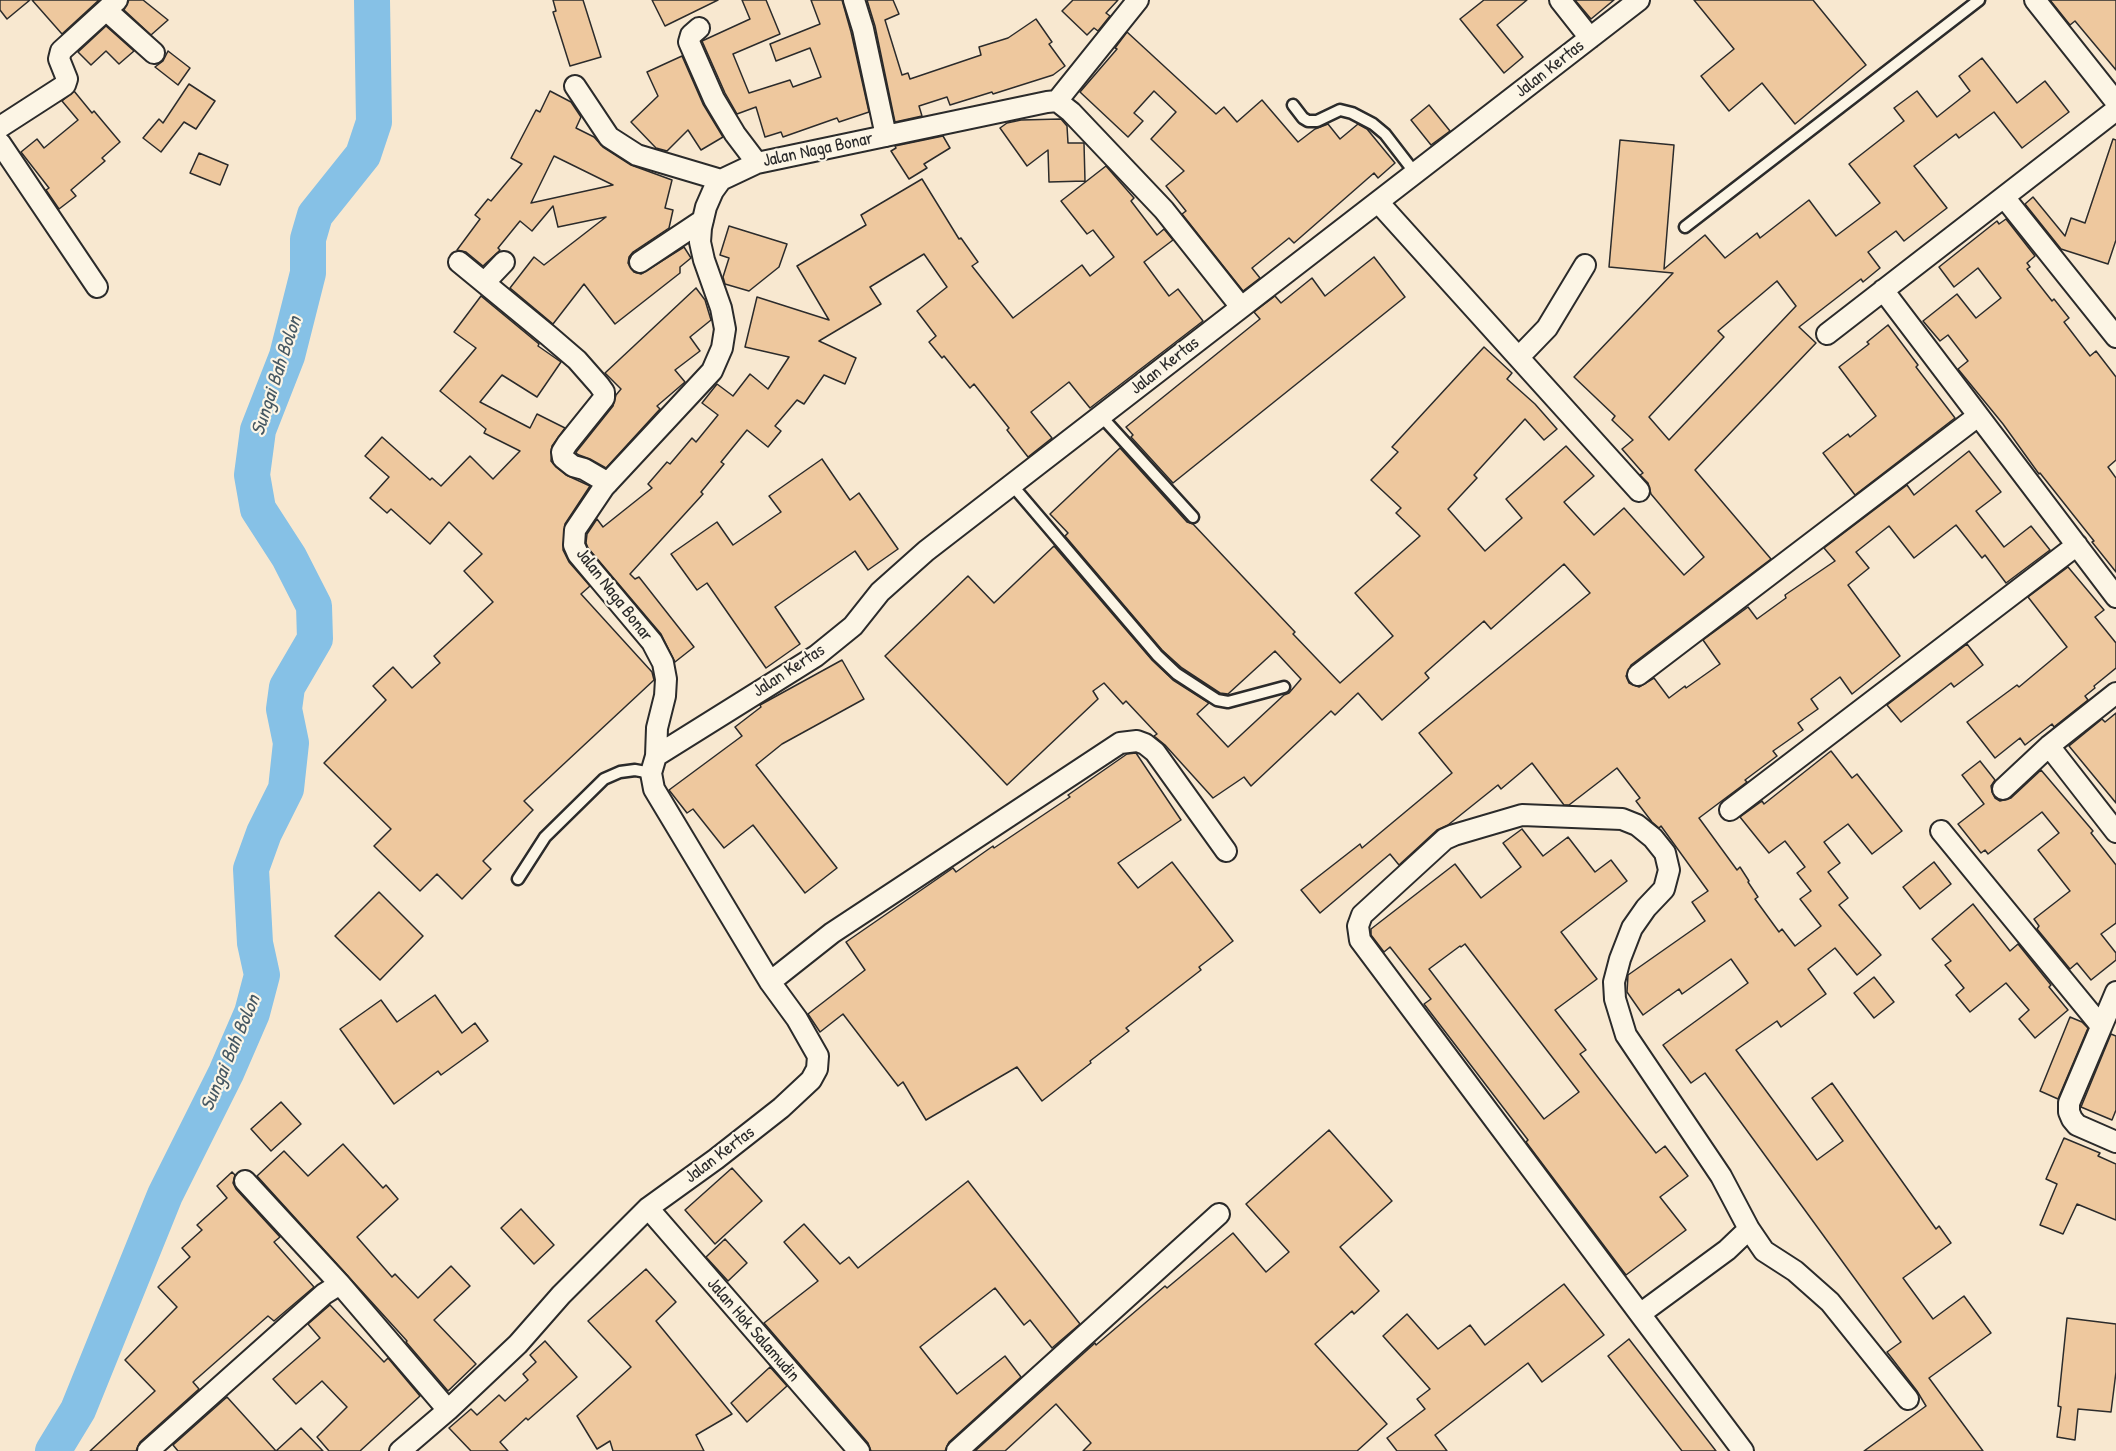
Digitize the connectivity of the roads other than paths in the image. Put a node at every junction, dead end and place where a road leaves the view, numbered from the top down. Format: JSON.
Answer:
{"nodes":[{"id":1,"x":854,"y":0,"type":"edge"},
{"id":2,"x":1138,"y":0,"type":"edge"},
{"id":3,"x":1560,"y":0,"type":"edge"},
{"id":4,"x":1639,"y":0,"type":"edge"},
{"id":5,"x":1979,"y":0,"type":"edge"},
{"id":6,"x":2036,"y":0,"type":"edge"},
{"id":7,"x":112,"y":5,"type":"edge"},
{"id":8,"x":699,"y":28,"type":"dead end"},
{"id":9,"x":1590,"y":38,"type":"junction"},
{"id":10,"x":154,"y":53,"type":"dead end"},
{"id":11,"x":575,"y":86,"type":"dead end"},
{"id":12,"x":1057,"y":101,"type":"junction"},
{"id":13,"x":2116,"y":102,"type":"edge"},
{"id":14,"x":1293,"y":105,"type":"dead end"},
{"id":15,"x":2116,"y":110,"type":"edge"},
{"id":16,"x":0,"y":127,"type":"edge"},
{"id":17,"x":886,"y":136,"type":"junction"},
{"id":18,"x":0,"y":143,"type":"edge"},
{"id":19,"x":757,"y":163,"type":"junction"},
{"id":20,"x":1416,"y":173,"type":"junction"},
{"id":21,"x":721,"y":180,"type":"junction"},
{"id":22,"x":2004,"y":197,"type":"junction"},
{"id":23,"x":1378,"y":202,"type":"junction"},
{"id":24,"x":703,"y":220,"type":"junction"},
{"id":25,"x":1685,"y":226,"type":"dead end"},
{"id":26,"x":459,"y":262,"type":"dead end"},
{"id":27,"x":504,"y":262,"type":"dead end"},
{"id":28,"x":640,"y":262,"type":"dead end"},
{"id":29,"x":1585,"y":265,"type":"dead end"},
{"id":30,"x":485,"y":282,"type":"junction"},
{"id":31,"x":96,"y":286,"type":"dead end"},
{"id":32,"x":1883,"y":290,"type":"junction"},
{"id":33,"x":1241,"y":307,"type":"junction"},
{"id":34,"x":1827,"y":334,"type":"dead end"},
{"id":35,"x":2116,"y":338,"type":"edge"},
{"id":36,"x":1519,"y":357,"type":"junction"},
{"id":37,"x":1101,"y":416,"type":"junction"},
{"id":38,"x":1978,"y":416,"type":"junction"},
{"id":39,"x":608,"y":483,"type":"junction"},
{"id":40,"x":1012,"y":485,"type":"junction"},
{"id":41,"x":1639,"y":491,"type":"dead end"},
{"id":42,"x":1193,"y":517,"type":"dead end"},
{"id":43,"x":2077,"y":545,"type":"junction"},
{"id":44,"x":2116,"y":597,"type":"edge"},
{"id":45,"x":1638,"y":675,"type":"dead end"},
{"id":46,"x":1284,"y":687,"type":"dead end"},
{"id":47,"x":2116,"y":693,"type":"edge"},
{"id":48,"x":2049,"y":746,"type":"junction"},
{"id":49,"x":654,"y":765,"type":"junction"},
{"id":50,"x":2003,"y":789,"type":"dead end"},
{"id":51,"x":1730,"y":810,"type":"dead end"},
{"id":52,"x":1941,"y":831,"type":"dead end"},
{"id":53,"x":2116,"y":832,"type":"edge"},
{"id":54,"x":1226,"y":851,"type":"dead end"},
{"id":55,"x":518,"y":879,"type":"dead end"},
{"id":56,"x":770,"y":982,"type":"junction"},
{"id":57,"x":2116,"y":992,"type":"edge"},
{"id":58,"x":2109,"y":1016,"type":"edge"},
{"id":59,"x":2116,"y":1142,"type":"edge"},
{"id":60,"x":245,"y":1181,"type":"dead end"},
{"id":61,"x":648,"y":1208,"type":"junction"},
{"id":62,"x":1219,"y":1214,"type":"dead end"},
{"id":63,"x":1749,"y":1229,"type":"junction"},
{"id":64,"x":340,"y":1284,"type":"junction"},
{"id":65,"x":1640,"y":1314,"type":"junction"},
{"id":66,"x":1908,"y":1399,"type":"dead end"},
{"id":67,"x":448,"y":1410,"type":"junction"},
{"id":68,"x":148,"y":1451,"type":"edge"},
{"id":69,"x":400,"y":1451,"type":"edge"},
{"id":70,"x":859,"y":1451,"type":"edge"},
{"id":71,"x":957,"y":1451,"type":"edge"},
{"id":72,"x":1743,"y":1451,"type":"edge"}],
"edges":[{"from":1,"to":17,"type":"street"},
{"from":2,"to":12,"type":"street"},
{"from":3,"to":9,"type":"street"},
{"from":4,"to":9,"type":"street","name":"Jalan Kertas"},
{"from":5,"to":25,"type":"lane"},
{"from":6,"to":13,"type":"street"},
{"from":7,"to":10,"type":"street"},
{"from":7,"to":16,"type":"street"},
{"from":8,"to":19,"type":"street"},
{"from":9,"to":20,"type":"street","name":"Jalan Kertas"},
{"from":11,"to":21,"type":"street"},
{"from":12,"to":17,"type":"street","name":"Jalan Naga Bonar"},
{"from":12,"to":33,"type":"street"},
{"from":14,"to":20,"type":"lane"},
{"from":15,"to":22,"type":"street"},
{"from":17,"to":19,"type":"street","name":"Jalan Naga Bonar"},
{"from":18,"to":31,"type":"street"},
{"from":19,"to":21,"type":"street","name":"Jalan Naga Bonar"},
{"from":20,"to":23,"type":"street","name":"Jalan Kertas"},
{"from":21,"to":24,"type":"street","name":"Jalan Naga Bonar"},
{"from":22,"to":32,"type":"street"},
{"from":22,"to":35,"type":"street"},
{"from":23,"to":33,"type":"street","name":"Jalan Kertas"},
{"from":23,"to":36,"type":"street"},
{"from":24,"to":28,"type":"street"},
{"from":24,"to":39,"type":"street","name":"Jalan Naga Bonar"},
{"from":26,"to":30,"type":"street"},
{"from":27,"to":30,"type":"street"},
{"from":29,"to":36,"type":"street"},
{"from":30,"to":39,"type":"street"},
{"from":32,"to":34,"type":"street"},
{"from":32,"to":38,"type":"street"},
{"from":33,"to":37,"type":"street","name":"Jalan Kertas"},
{"from":36,"to":41,"type":"street"},
{"from":37,"to":40,"type":"street","name":"Jalan Kertas"},
{"from":37,"to":42,"type":"lane"},
{"from":38,"to":43,"type":"street"},
{"from":38,"to":45,"type":"street"},
{"from":39,"to":49,"type":"street","name":"Jalan Naga Bonar"},
{"from":40,"to":46,"type":"lane"},
{"from":40,"to":49,"type":"street","name":"Jalan Kertas"},
{"from":43,"to":44,"type":"street"},
{"from":43,"to":51,"type":"street"},
{"from":47,"to":48,"type":"street"},
{"from":48,"to":50,"type":"street"},
{"from":48,"to":53,"type":"street"},
{"from":49,"to":55,"type":"lane"},
{"from":49,"to":56,"type":"street","name":"Jalan Kertas"},
{"from":52,"to":58,"type":"street"},
{"from":54,"to":56,"type":"street"},
{"from":56,"to":61,"type":"street","name":"Jalan Kertas"},
{"from":57,"to":58,"type":"street"},
{"from":58,"to":59,"type":"street"},
{"from":60,"to":64,"type":"street"},
{"from":61,"to":67,"type":"street","name":"Jalan Kertas"},
{"from":61,"to":70,"type":"street","name":"Jalan Hok Salamudin"},
{"from":62,"to":71,"type":"street"},
{"from":63,"to":65,"type":"street"},
{"from":63,"to":65,"type":"street"},
{"from":63,"to":66,"type":"street"},
{"from":64,"to":67,"type":"street"},
{"from":64,"to":68,"type":"street"},
{"from":65,"to":72,"type":"street"},
{"from":67,"to":69,"type":"street","name":"Jalan Kertas"}]}
